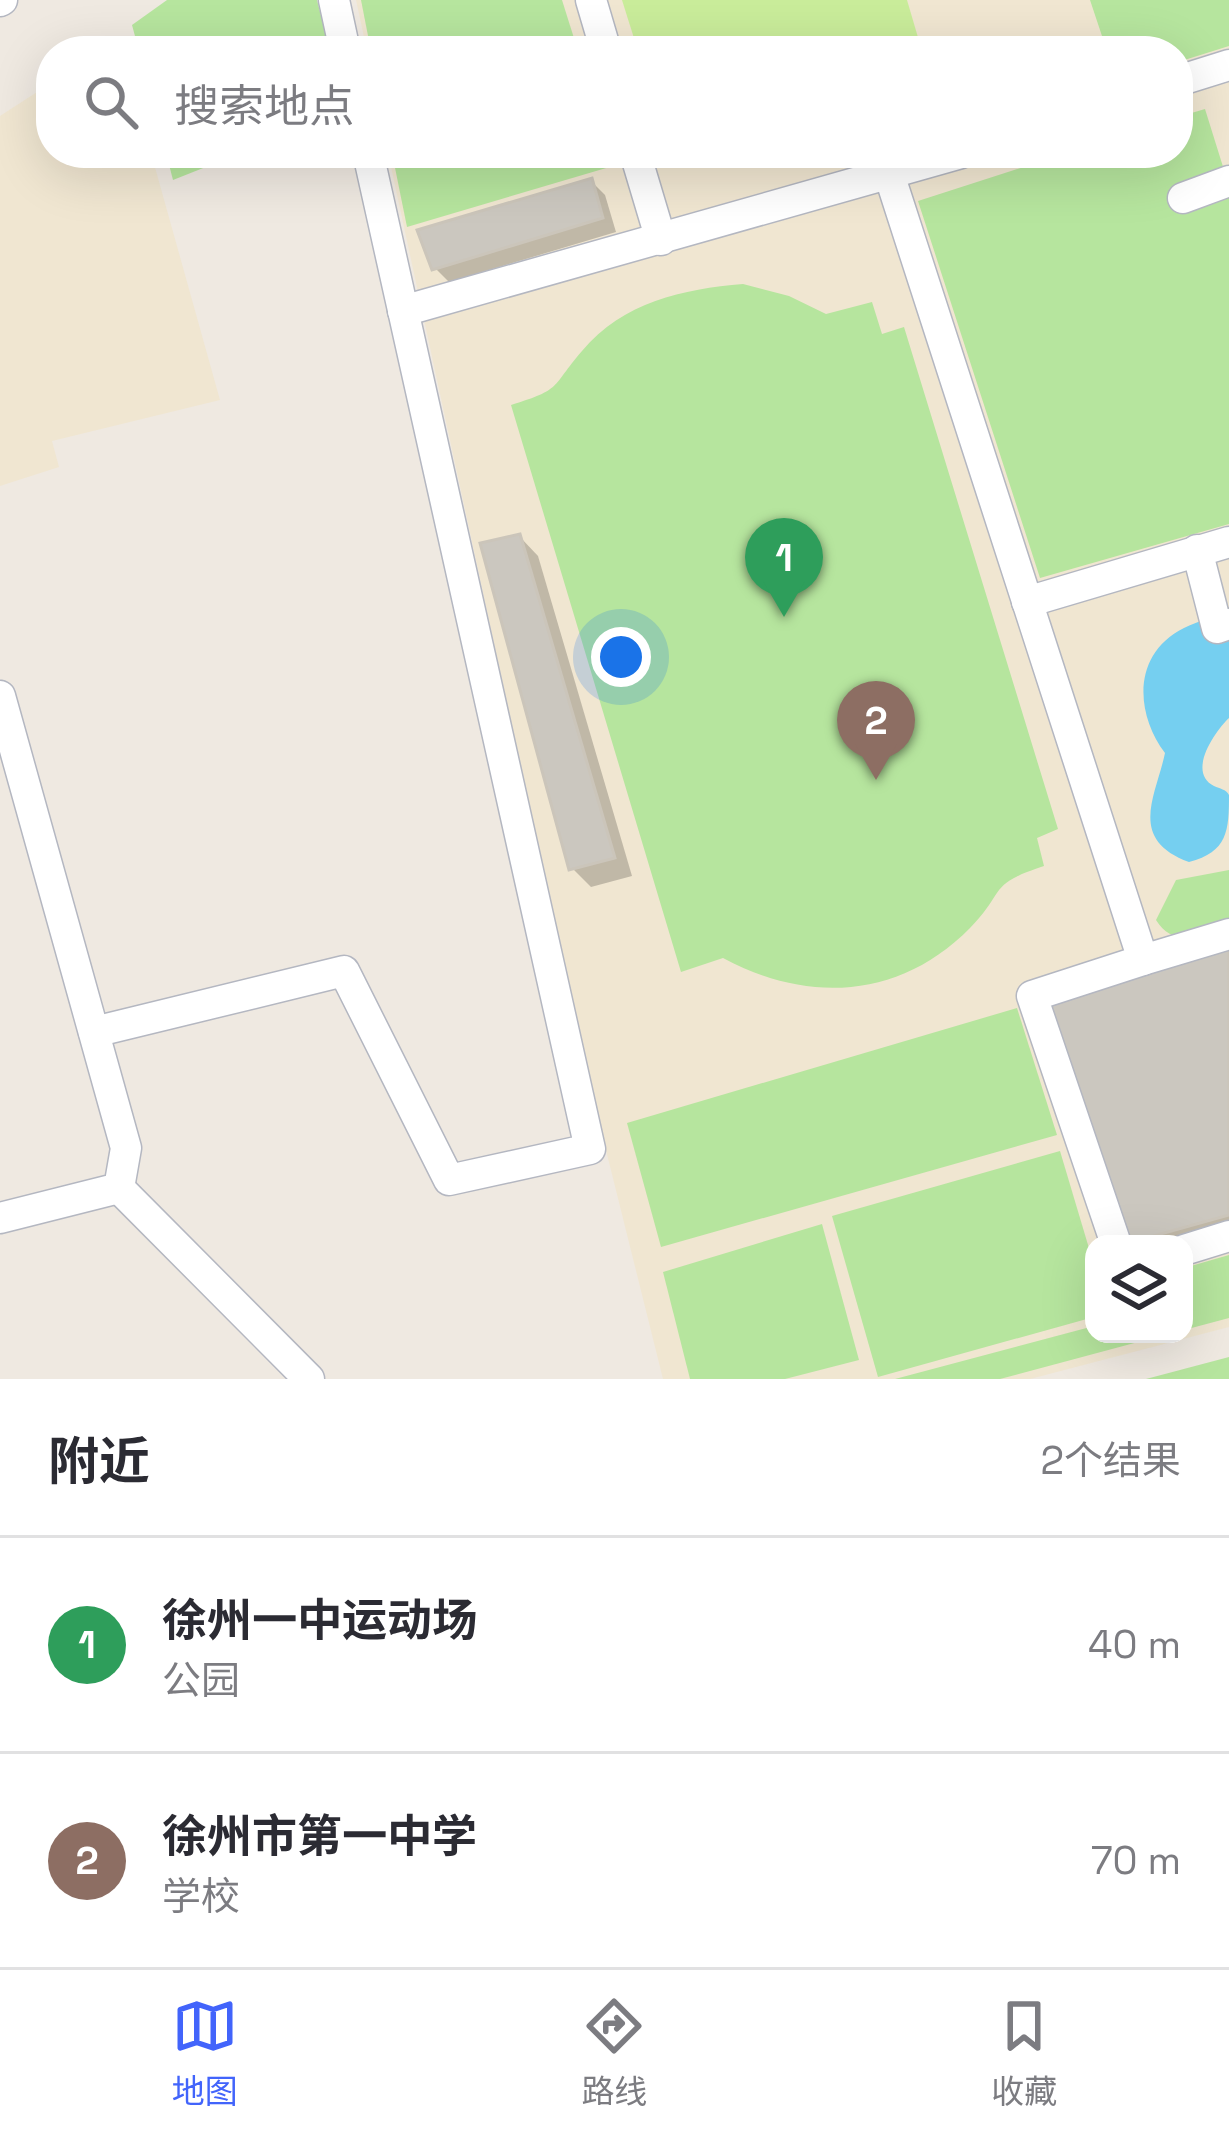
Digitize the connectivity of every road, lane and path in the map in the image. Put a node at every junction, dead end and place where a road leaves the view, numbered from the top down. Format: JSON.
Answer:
{"nodes":[{"id":1,"x":334,"y":0,"type":"edge"},
{"id":2,"x":591,"y":0,"type":"edge"},
{"id":3,"x":342,"y":36,"type":"edge"},
{"id":4,"x":602,"y":36,"type":"edge"},
{"id":5,"x":1229,"y":65,"type":"edge"},
{"id":6,"x":1193,"y":76,"type":"edge"},
{"id":7,"x":371,"y":168,"type":"edge"},
{"id":8,"x":639,"y":168,"type":"edge"},
{"id":9,"x":917,"y":168,"type":"edge"},
{"id":10,"x":890,"y":177,"type":"junction"},
{"id":11,"x":1229,"y":181,"type":"edge"},
{"id":12,"x":1183,"y":197,"type":"dead end"},
{"id":13,"x":661,"y":240,"type":"junction"},
{"id":14,"x":404,"y":311,"type":"junction"},
{"id":15,"x":1229,"y":542,"type":"edge"},
{"id":16,"x":1197,"y":550,"type":"junction"},
{"id":17,"x":1027,"y":602,"type":"junction"},
{"id":18,"x":1220,"y":616,"type":"edge"},
{"id":19,"x":0,"y":696,"type":"edge"},
{"id":20,"x":1229,"y":934,"type":"edge"},
{"id":21,"x":1143,"y":960,"type":"junction"},
{"id":22,"x":94,"y":1032,"type":"junction"},
{"id":23,"x":119,"y":1188,"type":"junction"},
{"id":24,"x":0,"y":1219,"type":"edge"},
{"id":25,"x":1113,"y":1235,"type":"edge"},
{"id":26,"x":1229,"y":1236,"type":"edge"},
{"id":27,"x":1193,"y":1247,"type":"edge"},
{"id":28,"x":308,"y":1379,"type":"edge"}],
"edges":[{"from":1,"to":3,"type":"street"},
{"from":2,"to":4,"type":"street"},
{"from":5,"to":6,"type":"street"},
{"from":7,"to":14,"type":"street"},
{"from":8,"to":13,"type":"street"},
{"from":9,"to":10,"type":"street"},
{"from":10,"to":13,"type":"street"},
{"from":10,"to":17,"type":"street"},
{"from":11,"to":12,"type":"street"},
{"from":13,"to":14,"type":"street"},
{"from":14,"to":22,"type":"street"},
{"from":15,"to":16,"type":"street"},
{"from":16,"to":17,"type":"street"},
{"from":16,"to":18,"type":"street"},
{"from":17,"to":21,"type":"street"},
{"from":19,"to":22,"type":"street"},
{"from":20,"to":21,"type":"street"},
{"from":21,"to":25,"type":"street"},
{"from":22,"to":23,"type":"street"},
{"from":23,"to":24,"type":"street"},
{"from":23,"to":28,"type":"street"},
{"from":26,"to":27,"type":"street"}]}
